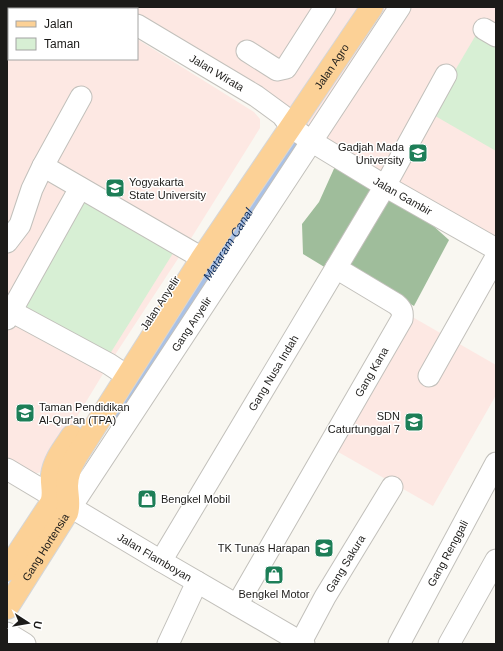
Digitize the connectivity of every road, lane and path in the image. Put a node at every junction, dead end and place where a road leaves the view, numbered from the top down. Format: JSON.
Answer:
{"nodes":[{"id":1,"x":325,"y":7,"type":"edge"},
{"id":2,"x":354,"y":7,"type":"edge"},
{"id":3,"x":372,"y":7,"type":"edge"},
{"id":4,"x":400,"y":7,"type":"edge"},
{"id":5,"x":138,"y":26,"type":"edge"},
{"id":6,"x":248,"y":52,"type":"dead end"},
{"id":7,"x":446,"y":75,"type":"dead end"},
{"id":8,"x":81,"y":97,"type":"dead end"},
{"id":9,"x":298,"y":130,"type":"junction"},
{"id":10,"x":43,"y":166,"type":"junction"},
{"id":11,"x":385,"y":186,"type":"junction"},
{"id":12,"x":80,"y":188,"type":"junction"},
{"id":13,"x":7,"y":242,"type":"edge"},
{"id":14,"x":496,"y":249,"type":"edge"},
{"id":15,"x":197,"y":256,"type":"junction"},
{"id":16,"x":496,"y":257,"type":"edge"},
{"id":17,"x":336,"y":268,"type":"junction"},
{"id":18,"x":8,"y":313,"type":"edge"},
{"id":19,"x":122,"y":373,"type":"junction"},
{"id":20,"x":429,"y":376,"type":"dead end"},
{"id":21,"x":496,"y":462,"type":"edge"},
{"id":22,"x":7,"y":469,"type":"edge"},
{"id":23,"x":392,"y":486,"type":"dead end"},
{"id":24,"x":64,"y":503,"type":"junction"},
{"id":25,"x":496,"y":560,"type":"edge"},
{"id":26,"x":161,"y":561,"type":"junction"},
{"id":27,"x":7,"y":570,"type":"edge"},
{"id":28,"x":197,"y":582,"type":"junction"},
{"id":29,"x":237,"y":605,"type":"junction"},
{"id":30,"x":7,"y":608,"type":"edge"},
{"id":31,"x":7,"y":633,"type":"edge"},
{"id":32,"x":302,"y":643,"type":"edge"},
{"id":33,"x":25,"y":644,"type":"edge"},
{"id":34,"x":168,"y":644,"type":"edge"},
{"id":35,"x":399,"y":644,"type":"edge"},
{"id":36,"x":448,"y":644,"type":"edge"}],
"edges":[{"from":1,"to":6,"type":"street"},
{"from":2,"to":9,"type":"main road","name":"Jalan Agro"},
{"from":3,"to":9,"type":"main road","name":"Jalan Agro"},
{"from":4,"to":9,"type":"street","name":"Gang Anyelir"},
{"from":5,"to":9,"type":"street","name":"Jalan Wirata"},
{"from":7,"to":11,"type":"street","name":"Gang Nusa Indah"},
{"from":8,"to":10,"type":"street"},
{"from":9,"to":11,"type":"street","name":"Jalan Gambir"},
{"from":9,"to":15,"type":"main road","name":"Jalan Anyelir"},
{"from":9,"to":24,"type":"street","name":"Gang Anyelir"},
{"from":10,"to":12,"type":"street"},
{"from":10,"to":13,"type":"street"},
{"from":11,"to":14,"type":"street","name":"Jalan Gambir"},
{"from":11,"to":17,"type":"street","name":"Gang Nusa Indah"},
{"from":12,"to":15,"type":"street"},
{"from":12,"to":18,"type":"street"},
{"from":15,"to":19,"type":"main road","name":"Jalan Anyelir"},
{"from":16,"to":20,"type":"street"},
{"from":17,"to":26,"type":"street","name":"Gang Nusa Indah"},
{"from":17,"to":29,"type":"street","name":"Gang Kana"},
{"from":18,"to":19,"type":"street"},
{"from":19,"to":24,"type":"main road","name":"Jalan Anyelir"},
{"from":21,"to":35,"type":"street","name":"Gang Renggali"},
{"from":22,"to":24,"type":"street","name":"Jalan Flamboyan"},
{"from":23,"to":32,"type":"street","name":"Gang Sakura"},
{"from":24,"to":26,"type":"street","name":"Jalan Flamboyan"},
{"from":24,"to":27,"type":"main road","name":"Gang Hortensia"},
{"from":24,"to":30,"type":"main road","name":"Gang Hortensia"},
{"from":25,"to":36,"type":"street"},
{"from":26,"to":28,"type":"street","name":"Jalan Flamboyan"},
{"from":28,"to":29,"type":"street","name":"Jalan Flamboyan"},
{"from":28,"to":34,"type":"street"},
{"from":29,"to":32,"type":"street","name":"Jalan Flamboyan"},
{"from":31,"to":33,"type":"street"}]}
